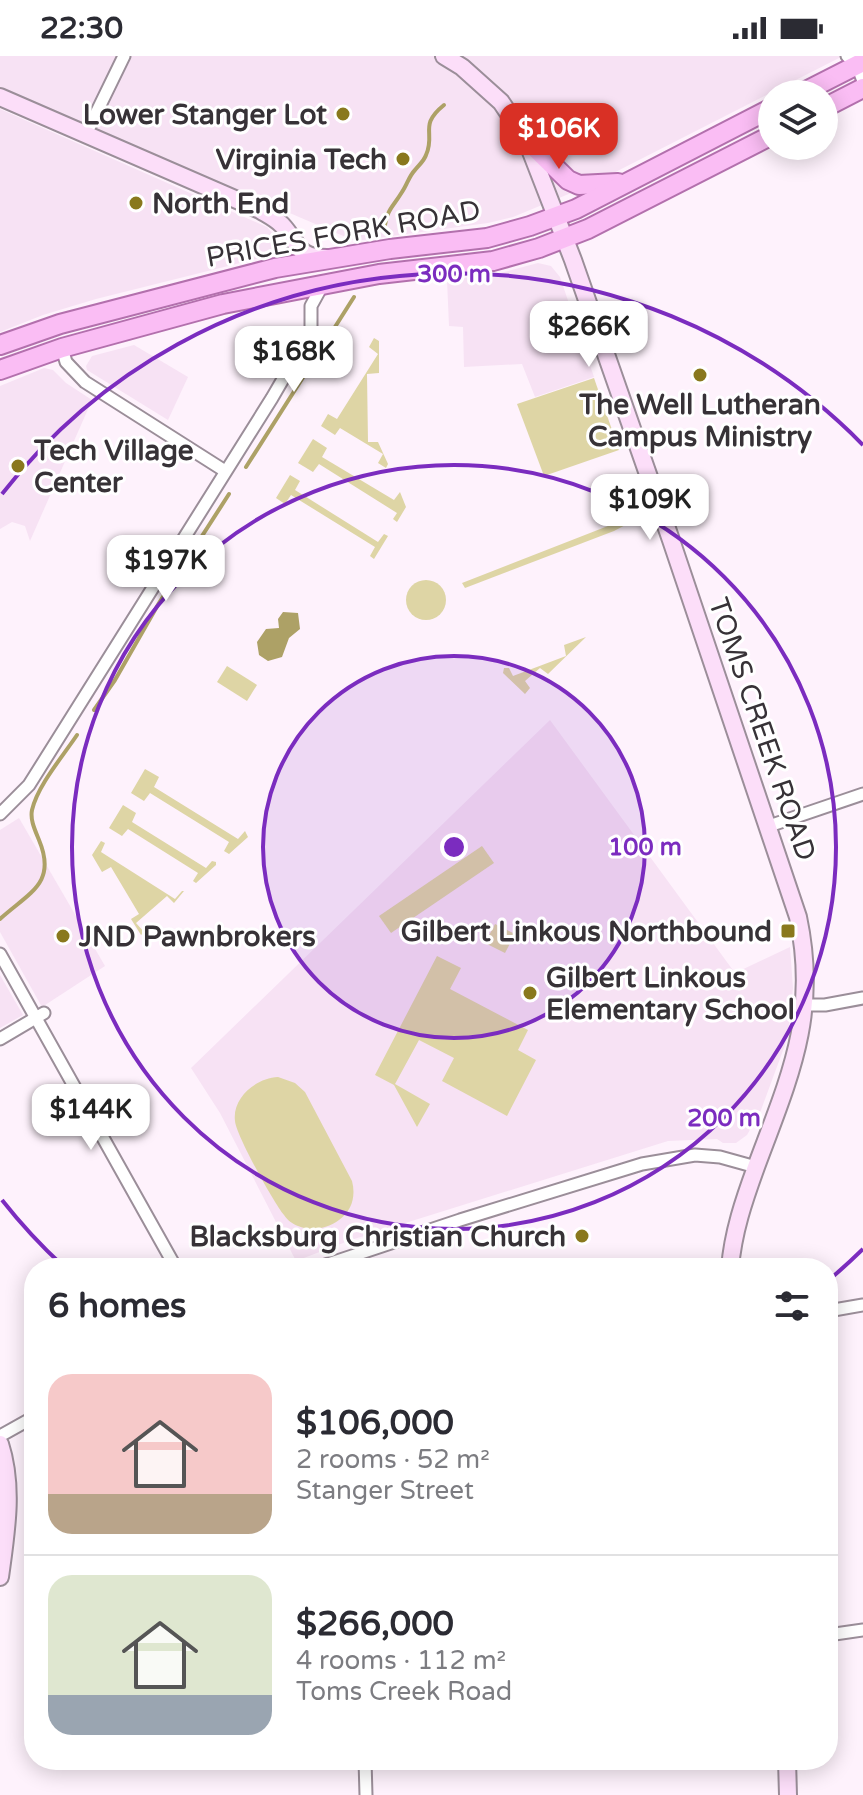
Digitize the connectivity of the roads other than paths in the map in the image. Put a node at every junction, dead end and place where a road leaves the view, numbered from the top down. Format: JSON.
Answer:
{"nodes":[{"id":1,"x":124,"y":56,"type":"edge"},
{"id":2,"x":444,"y":56,"type":"edge"},
{"id":3,"x":858,"y":64,"type":"edge"},
{"id":4,"x":827,"y":80,"type":"edge"},
{"id":5,"x":863,"y":88,"type":"edge"},
{"id":6,"x":0,"y":97,"type":"edge"},
{"id":7,"x":838,"y":101,"type":"edge"},
{"id":8,"x":758,"y":115,"type":"edge"},
{"id":9,"x":86,"y":134,"type":"junction"},
{"id":10,"x":526,"y":139,"type":"junction"},
{"id":11,"x":758,"y":142,"type":"edge"},
{"id":12,"x":633,"y":179,"type":"junction"},
{"id":13,"x":555,"y":217,"type":"junction"},
{"id":14,"x":564,"y":239,"type":"junction"},
{"id":15,"x":292,"y":242,"type":"junction"},
{"id":16,"x":335,"y":257,"type":"junction"},
{"id":17,"x":264,"y":271,"type":"junction"},
{"id":18,"x":325,"y":283,"type":"junction"},
{"id":19,"x":282,"y":291,"type":"junction"},
{"id":20,"x":311,"y":306,"type":"junction"},
{"id":21,"x":112,"y":310,"type":"junction"},
{"id":22,"x":60,"y":324,"type":"junction"},
{"id":23,"x":0,"y":345,"type":"edge"},
{"id":24,"x":62,"y":348,"type":"junction"},
{"id":25,"x":0,"y":369,"type":"edge"},
{"id":26,"x":225,"y":471,"type":"junction"},
{"id":27,"x":863,"y":794,"type":"edge"},
{"id":28,"x":0,"y":814,"type":"edge"},
{"id":29,"x":769,"y":826,"type":"junction"},
{"id":30,"x":0,"y":954,"type":"edge"},
{"id":31,"x":863,"y":998,"type":"edge"},
{"id":32,"x":804,"y":1005,"type":"junction"},
{"id":33,"x":40,"y":1016,"type":"junction"},
{"id":34,"x":0,"y":1039,"type":"edge"},
{"id":35,"x":756,"y":1167,"type":"junction"},
{"id":36,"x":171,"y":1258,"type":"edge"},
{"id":37,"x":346,"y":1258,"type":"edge"},
{"id":38,"x":731,"y":1258,"type":"edge"},
{"id":39,"x":863,"y":1305,"type":"edge"},
{"id":40,"x":838,"y":1309,"type":"edge"},
{"id":41,"x":24,"y":1423,"type":"edge"},
{"id":42,"x":0,"y":1436,"type":"edge"},
{"id":43,"x":0,"y":1444,"type":"edge"},
{"id":44,"x":0,"y":1577,"type":"edge"},
{"id":45,"x":863,"y":1630,"type":"edge"},
{"id":46,"x":838,"y":1634,"type":"edge"},
{"id":47,"x":365,"y":1770,"type":"edge"},
{"id":48,"x":787,"y":1770,"type":"edge"},
{"id":49,"x":366,"y":1795,"type":"edge"},
{"id":50,"x":788,"y":1795,"type":"edge"}],
"edges":[{"from":1,"to":9,"type":"street"},
{"from":2,"to":10,"type":"main road","name":"TOMS CREEK ROAD"},
{"from":3,"to":4,"type":"main road"},
{"from":5,"to":7,"type":"main road"},
{"from":6,"to":9,"type":"main road"},
{"from":8,"to":12,"type":"main road","name":"PRICES FORK ROAD"},
{"from":9,"to":15,"type":"main road"},
{"from":10,"to":12,"type":"main road"},
{"from":10,"to":13,"type":"main road","name":"TOMS CREEK ROAD"},
{"from":11,"to":14,"type":"main road","name":"PRICES FORK ROAD"},
{"from":12,"to":13,"type":"main road","name":"PRICES FORK ROAD"},
{"from":13,"to":14,"type":"main road","name":"TOMS CREEK ROAD"},
{"from":13,"to":16,"type":"main road","name":"PRICES FORK ROAD"},
{"from":14,"to":18,"type":"main road","name":"PRICES FORK ROAD"},
{"from":14,"to":29,"type":"main road","name":"TOMS CREEK ROAD"},
{"from":15,"to":16,"type":"main road"},
{"from":15,"to":17,"type":"main road"},
{"from":16,"to":17,"type":"main road","name":"PRICES FORK ROAD"},
{"from":17,"to":21,"type":"main road","name":"PRICES FORK ROAD"},
{"from":18,"to":19,"type":"main road","name":"PRICES FORK ROAD"},
{"from":18,"to":20,"type":"street"},
{"from":19,"to":20,"type":"street"},
{"from":19,"to":24,"type":"main road","name":"PRICES FORK ROAD"},
{"from":20,"to":26,"type":"street"},
{"from":21,"to":22,"type":"main road","name":"PRICES FORK ROAD"},
{"from":21,"to":24,"type":"main road"},
{"from":22,"to":23,"type":"main road","name":"PRICES FORK ROAD"},
{"from":22,"to":25,"type":"main road"},
{"from":24,"to":25,"type":"main road","name":"PRICES FORK ROAD"},
{"from":24,"to":26,"type":"street"},
{"from":26,"to":28,"type":"street"},
{"from":27,"to":29,"type":"street"},
{"from":29,"to":32,"type":"main road","name":"TOMS CREEK ROAD"},
{"from":30,"to":33,"type":"street"},
{"from":31,"to":32,"type":"street"},
{"from":32,"to":35,"type":"main road","name":"TOMS CREEK ROAD"},
{"from":33,"to":34,"type":"street"},
{"from":33,"to":36,"type":"street"},
{"from":35,"to":37,"type":"street"},
{"from":35,"to":38,"type":"main road","name":"TOMS CREEK ROAD"},
{"from":39,"to":40,"type":"street"},
{"from":41,"to":42,"type":"street"},
{"from":43,"to":44,"type":"main road"},
{"from":45,"to":46,"type":"street"},
{"from":47,"to":49,"type":"street"},
{"from":48,"to":50,"type":"main road"}]}
